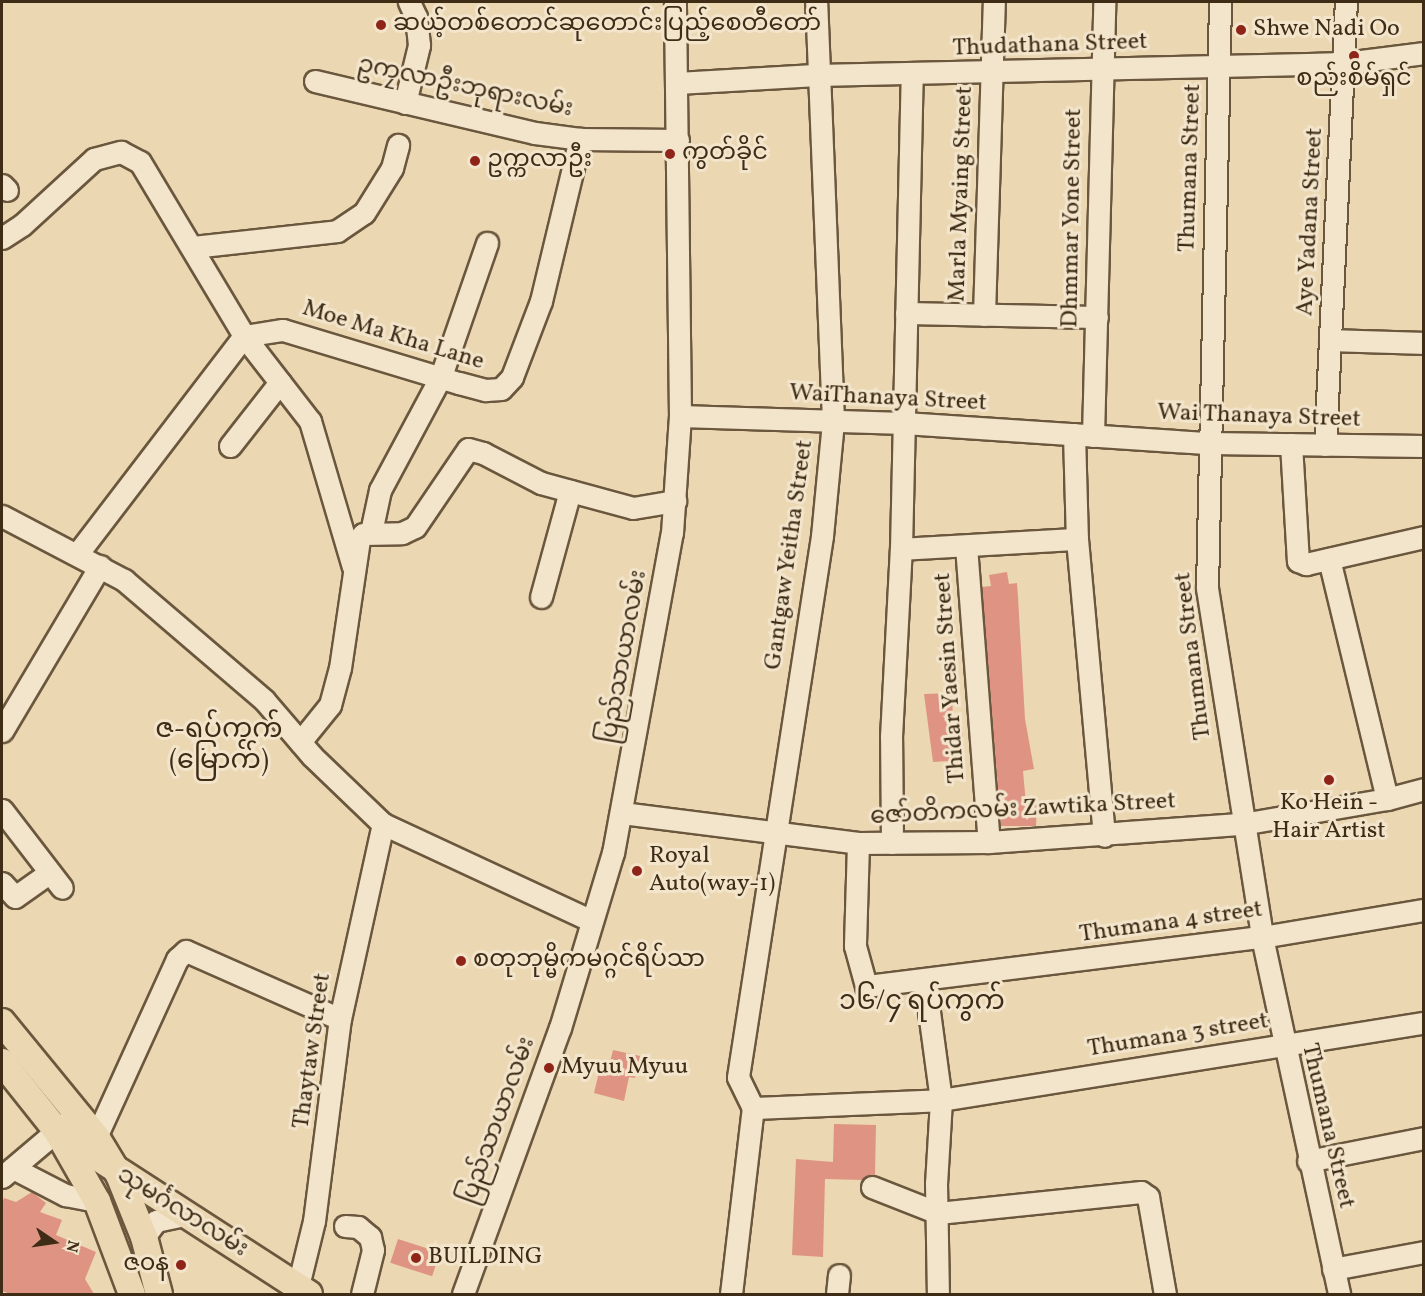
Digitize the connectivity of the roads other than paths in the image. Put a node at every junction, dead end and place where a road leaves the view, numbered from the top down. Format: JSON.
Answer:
{"nodes":[{"id":1,"x":409,"y":2,"type":"edge"},
{"id":2,"x":675,"y":2,"type":"edge"},
{"id":3,"x":816,"y":2,"type":"edge"},
{"id":4,"x":994,"y":2,"type":"edge"},
{"id":5,"x":1104,"y":2,"type":"edge"},
{"id":6,"x":1220,"y":2,"type":"edge"},
{"id":7,"x":1346,"y":2,"type":"edge"},
{"id":8,"x":1424,"y":53,"type":"edge"},
{"id":9,"x":1345,"y":63,"type":"junction"},
{"id":10,"x":1220,"y":67,"type":"junction"},
{"id":11,"x":1102,"y":69,"type":"junction"},
{"id":12,"x":912,"y":74,"type":"junction"},
{"id":13,"x":992,"y":74,"type":"junction"},
{"id":14,"x":817,"y":75,"type":"junction"},
{"id":15,"x":315,"y":81,"type":"dead end"},
{"id":16,"x":676,"y":83,"type":"junction"},
{"id":17,"x":405,"y":104,"type":"junction"},
{"id":18,"x":580,"y":139,"type":"junction"},
{"id":19,"x":678,"y":140,"type":"junction"},
{"id":20,"x":398,"y":145,"type":"dead end"},
{"id":21,"x":2,"y":238,"type":"edge"},
{"id":22,"x":487,"y":243,"type":"dead end"},
{"id":23,"x":194,"y":247,"type":"junction"},
{"id":24,"x":906,"y":313,"type":"junction"},
{"id":25,"x":984,"y":315,"type":"junction"},
{"id":26,"x":1096,"y":317,"type":"junction"},
{"id":27,"x":244,"y":336,"type":"junction"},
{"id":28,"x":1330,"y":340,"type":"junction"},
{"id":29,"x":1424,"y":343,"type":"edge"},
{"id":30,"x":441,"y":376,"type":"junction"},
{"id":31,"x":280,"y":382,"type":"junction"},
{"id":32,"x":680,"y":416,"type":"junction"},
{"id":33,"x":833,"y":421,"type":"junction"},
{"id":34,"x":904,"y":423,"type":"junction"},
{"id":35,"x":1083,"y":435,"type":"junction"},
{"id":36,"x":1209,"y":443,"type":"junction"},
{"id":37,"x":1291,"y":444,"type":"junction"},
{"id":38,"x":1325,"y":445,"type":"junction"},
{"id":39,"x":230,"y":446,"type":"dead end"},
{"id":40,"x":1424,"y":446,"type":"edge"},
{"id":41,"x":570,"y":491,"type":"junction"},
{"id":42,"x":675,"y":501,"type":"junction"},
{"id":43,"x":2,"y":516,"type":"edge"},
{"id":44,"x":372,"y":532,"type":"junction"},
{"id":45,"x":1424,"y":537,"type":"edge"},
{"id":46,"x":1077,"y":539,"type":"junction"},
{"id":47,"x":966,"y":546,"type":"junction"},
{"id":48,"x":901,"y":549,"type":"junction"},
{"id":49,"x":78,"y":553,"type":"junction"},
{"id":50,"x":1329,"y":559,"type":"junction"},
{"id":51,"x":100,"y":566,"type":"junction"},
{"id":52,"x":353,"y":567,"type":"junction"},
{"id":53,"x":541,"y":597,"type":"dead end"},
{"id":54,"x":2,"y":731,"type":"edge"},
{"id":55,"x":300,"y":742,"type":"junction"},
{"id":56,"x":1424,"y":789,"type":"edge"},
{"id":57,"x":1387,"y":799,"type":"junction"},
{"id":58,"x":2,"y":810,"type":"edge"},
{"id":59,"x":622,"y":813,"type":"junction"},
{"id":60,"x":383,"y":824,"type":"junction"},
{"id":61,"x":1242,"y":824,"type":"junction"},
{"id":62,"x":773,"y":834,"type":"junction"},
{"id":63,"x":1104,"y":836,"type":"junction"},
{"id":64,"x":989,"y":842,"type":"junction"},
{"id":65,"x":858,"y":843,"type":"junction"},
{"id":66,"x":892,"y":843,"type":"junction"},
{"id":67,"x":2,"y":883,"type":"edge"},
{"id":68,"x":1424,"y":910,"type":"edge"},
{"id":69,"x":592,"y":921,"type":"junction"},
{"id":70,"x":1262,"y":938,"type":"junction"},
{"id":71,"x":925,"y":982,"type":"junction"},
{"id":72,"x":340,"y":1019,"type":"junction"},
{"id":73,"x":2,"y":1022,"type":"edge"},
{"id":74,"x":1424,"y":1023,"type":"edge"},
{"id":75,"x":1283,"y":1045,"type":"junction"},
{"id":76,"x":2,"y":1062,"type":"edge"},
{"id":77,"x":941,"y":1100,"type":"junction"},
{"id":78,"x":753,"y":1108,"type":"junction"},
{"id":79,"x":76,"y":1114,"type":"junction"},
{"id":80,"x":57,"y":1131,"type":"junction"},
{"id":81,"x":96,"y":1137,"type":"junction"},
{"id":82,"x":1424,"y":1138,"type":"edge"},
{"id":83,"x":1308,"y":1161,"type":"junction"},
{"id":84,"x":7,"y":1173,"type":"edge"},
{"id":85,"x":119,"y":1175,"type":"junction"},
{"id":86,"x":872,"y":1187,"type":"dead end"},
{"id":87,"x":157,"y":1198,"type":"junction"},
{"id":88,"x":98,"y":1201,"type":"junction"},
{"id":89,"x":130,"y":1201,"type":"junction"},
{"id":90,"x":938,"y":1213,"type":"junction"},
{"id":91,"x":184,"y":1215,"type":"junction"},
{"id":92,"x":107,"y":1226,"type":"junction"},
{"id":93,"x":345,"y":1226,"type":"dead end"},
{"id":94,"x":144,"y":1236,"type":"junction"},
{"id":95,"x":1424,"y":1252,"type":"edge"},
{"id":96,"x":1334,"y":1269,"type":"junction"},
{"id":97,"x":303,"y":1290,"type":"edge"},
{"id":98,"x":132,"y":1294,"type":"edge"},
{"id":99,"x":159,"y":1294,"type":"edge"},
{"id":100,"x":362,"y":1294,"type":"edge"},
{"id":101,"x":463,"y":1294,"type":"edge"},
{"id":102,"x":731,"y":1294,"type":"edge"},
{"id":103,"x":939,"y":1294,"type":"edge"},
{"id":104,"x":1165,"y":1294,"type":"edge"},
{"id":105,"x":1339,"y":1294,"type":"edge"}],
"edges":[{"from":1,"to":17,"type":"street"},
{"from":2,"to":16,"type":"street","name":"ပြည်သာယာလမ်း"},
{"from":3,"to":14,"type":"street","name":"Gantgaw Yeitha Street"},
{"from":4,"to":13,"type":"street","name":"Marla Myaing Street"},
{"from":5,"to":11,"type":"street","name":"Dhmmar Yone Street"},
{"from":6,"to":10,"type":"street","name":"Thumana Street"},
{"from":7,"to":9,"type":"street","name":"Aye Yadana Street"},
{"from":8,"to":9,"type":"street","name":"Thudathana Street"},
{"from":9,"to":10,"type":"street","name":"Thudathana Street"},
{"from":9,"to":28,"type":"street","name":"Aye Yadana Street"},
{"from":10,"to":11,"type":"street","name":"Thudathana Street"},
{"from":10,"to":36,"type":"street","name":"Thumana Street"},
{"from":11,"to":13,"type":"street","name":"Thudathana Street"},
{"from":11,"to":26,"type":"street","name":"Dhmmar Yone Street"},
{"from":12,"to":13,"type":"street","name":"Thudathana Street"},
{"from":12,"to":14,"type":"street","name":"Thudathana Street"},
{"from":12,"to":24,"type":"street"},
{"from":13,"to":25,"type":"street","name":"Marla Myaing Street"},
{"from":14,"to":16,"type":"street","name":"Thudathana Street"},
{"from":14,"to":33,"type":"street","name":"Gantgaw Yeitha Street"},
{"from":15,"to":17,"type":"street","name":"ဥကၠလာဦးဘုရားလမ်း"},
{"from":16,"to":19,"type":"street","name":"ပြည်သာယာလမ်း"},
{"from":17,"to":18,"type":"street","name":"ဥကၠလာဦးဘုရားလမ်း"},
{"from":18,"to":19,"type":"street","name":"ဥကၠလာဦးဘုရားလမ်း"},
{"from":18,"to":30,"type":"street","name":"Moe Ma Kha Lane"},
{"from":19,"to":32,"type":"street","name":"ပြည်သာယာလမ်း"},
{"from":20,"to":23,"type":"street"},
{"from":21,"to":23,"type":"street"},
{"from":22,"to":30,"type":"street"},
{"from":23,"to":27,"type":"street"},
{"from":24,"to":25,"type":"street"},
{"from":24,"to":34,"type":"street"},
{"from":25,"to":26,"type":"street"},
{"from":26,"to":35,"type":"street","name":"Dhmmar Yone Street"},
{"from":27,"to":30,"type":"street","name":"Moe Ma Kha Lane"},
{"from":27,"to":31,"type":"street"},
{"from":27,"to":49,"type":"street"},
{"from":28,"to":29,"type":"street"},
{"from":28,"to":38,"type":"street","name":"Aye Yadana Street"},
{"from":30,"to":44,"type":"street"},
{"from":31,"to":39,"type":"street"},
{"from":31,"to":52,"type":"street"},
{"from":32,"to":33,"type":"street","name":"WaiThanaya Street"},
{"from":32,"to":42,"type":"street","name":"ပြည်သာယာလမ်း"},
{"from":33,"to":34,"type":"street","name":"WaiThanaya Street"},
{"from":33,"to":62,"type":"street","name":"Gantgaw Yeitha Street"},
{"from":34,"to":35,"type":"street","name":"WaiThanaya Street"},
{"from":34,"to":48,"type":"street"},
{"from":35,"to":36,"type":"street","name":"Wai Thanaya Street"},
{"from":35,"to":46,"type":"street","name":"Dhmmar Yone Street"},
{"from":36,"to":37,"type":"street","name":"Wai Thanaya Street"},
{"from":36,"to":61,"type":"street","name":"Thumana Street"},
{"from":37,"to":38,"type":"street","name":"Wai Thanaya Street"},
{"from":37,"to":50,"type":"street"},
{"from":38,"to":40,"type":"street","name":"Wai Thanaya Street"},
{"from":41,"to":42,"type":"street"},
{"from":41,"to":44,"type":"street"},
{"from":41,"to":53,"type":"street"},
{"from":42,"to":59,"type":"street","name":"ပြည်သာယာလမ်း"},
{"from":43,"to":49,"type":"street"},
{"from":44,"to":52,"type":"street"},
{"from":45,"to":50,"type":"street"},
{"from":46,"to":47,"type":"street"},
{"from":46,"to":63,"type":"street","name":"Dhmmar Yone Street"},
{"from":47,"to":48,"type":"street"},
{"from":47,"to":64,"type":"street","name":"Thidar Yaesin Street"},
{"from":48,"to":66,"type":"street"},
{"from":49,"to":51,"type":"street"},
{"from":50,"to":57,"type":"street"},
{"from":51,"to":54,"type":"street"},
{"from":51,"to":55,"type":"street"},
{"from":52,"to":55,"type":"street"},
{"from":55,"to":60,"type":"street"},
{"from":56,"to":57,"type":"street","name":"ဇော်တိကလမ်း Zawtika Street"},
{"from":57,"to":61,"type":"street","name":"ဇော်တိကလမ်း Zawtika Street"},
{"from":58,"to":67,"type":"street"},
{"from":59,"to":62,"type":"street","name":"ဇော်တိကလမ်း Zawtika Street"},
{"from":59,"to":69,"type":"street","name":"ပြည်သာယာလမ်း"},
{"from":60,"to":69,"type":"street"},
{"from":60,"to":72,"type":"street","name":"Thaytaw Street"},
{"from":61,"to":63,"type":"street","name":"ဇော်တိကလမ်း Zawtika Street"},
{"from":61,"to":70,"type":"street","name":"Thumana Street"},
{"from":62,"to":65,"type":"street","name":"ဇော်တိကလမ်း Zawtika Street"},
{"from":62,"to":78,"type":"street","name":"Gantgaw Yeitha Street"},
{"from":63,"to":64,"type":"street","name":"ဇော်တိကလမ်း Zawtika Street"},
{"from":64,"to":66,"type":"street","name":"ဇော်တိကလမ်း Zawtika Street"},
{"from":65,"to":66,"type":"street","name":"ဇော်တိကလမ်း Zawtika Street"},
{"from":65,"to":71,"type":"street","name":"Thumana 4 street"},
{"from":68,"to":70,"type":"street","name":"Thumana 4 street"},
{"from":69,"to":101,"type":"street","name":"ပြည်သာယာလမ်း"},
{"from":70,"to":71,"type":"street","name":"Thumana 4 street"},
{"from":70,"to":75,"type":"street","name":"Thumana Street"},
{"from":71,"to":77,"type":"street"},
{"from":72,"to":81,"type":"street"},
{"from":72,"to":97,"type":"street","name":"Thaytaw Street"},
{"from":73,"to":79,"type":"main road"},
{"from":74,"to":75,"type":"street","name":"Thumana 3 street"},
{"from":75,"to":77,"type":"street","name":"Thumana 3 street"},
{"from":75,"to":83,"type":"street","name":"Thumana Street"},
{"from":76,"to":80,"type":"main road"},
{"from":77,"to":78,"type":"street","name":"Thumana 3 street"},
{"from":77,"to":90,"type":"street"},
{"from":78,"to":102,"type":"street"},
{"from":79,"to":80,"type":"street"},
{"from":79,"to":81,"type":"main road"},
{"from":80,"to":84,"type":"street"},
{"from":80,"to":85,"type":"main road","name":"သုမင်္ဂလာလမ်း"},
{"from":80,"to":88,"type":"main road"},
{"from":81,"to":85,"type":"main road"},
{"from":82,"to":83,"type":"street"},
{"from":83,"to":96,"type":"street","name":"Thumana Street"},
{"from":84,"to":88,"type":"street"},
{"from":85,"to":87,"type":"main road","name":"သုမင်္ဂလာလမ်း"},
{"from":85,"to":89,"type":"main road"},
{"from":86,"to":90,"type":"street"},
{"from":87,"to":89,"type":"street"},
{"from":87,"to":91,"type":"main road","name":"သုမင်္ဂလာလမ်း"},
{"from":88,"to":92,"type":"main road"},
{"from":89,"to":92,"type":"street"},
{"from":89,"to":94,"type":"main road"},
{"from":90,"to":103,"type":"street"},
{"from":90,"to":104,"type":"street"},
{"from":91,"to":94,"type":"street"},
{"from":91,"to":97,"type":"main road","name":"သုမင်္ဂလာလမ်း"},
{"from":92,"to":98,"type":"main road"},
{"from":93,"to":100,"type":"street"},
{"from":94,"to":99,"type":"main road"},
{"from":95,"to":96,"type":"street"},
{"from":96,"to":105,"type":"street","name":"Thumana Street"}]}
